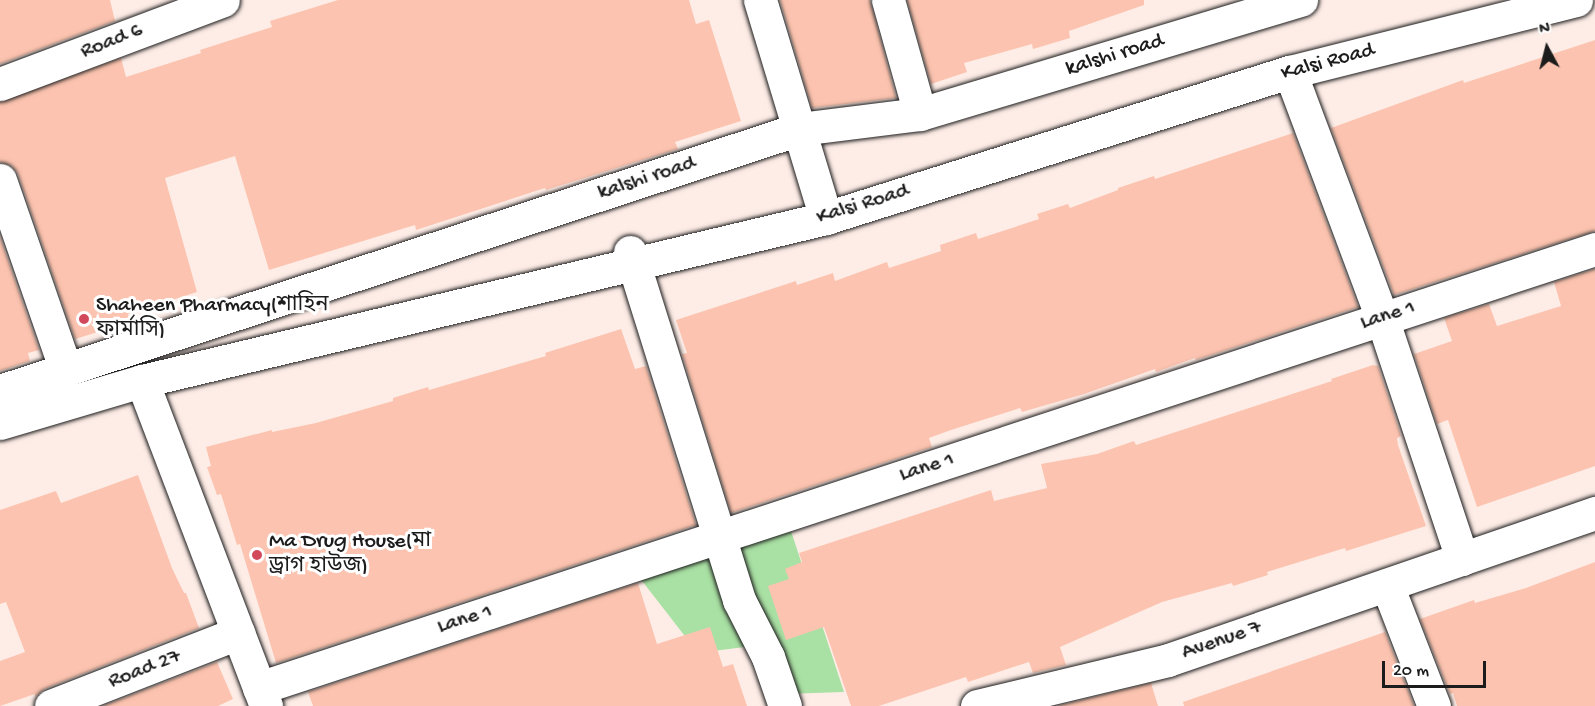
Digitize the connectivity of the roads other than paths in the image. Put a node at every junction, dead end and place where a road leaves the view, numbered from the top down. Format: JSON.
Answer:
{"nodes":[{"id":1,"x":223,"y":0,"type":"edge"},
{"id":2,"x":760,"y":0,"type":"edge"},
{"id":3,"x":888,"y":0,"type":"edge"},
{"id":4,"x":1301,"y":0,"type":"edge"},
{"id":5,"x":1576,"y":0,"type":"edge"},
{"id":6,"x":1290,"y":72,"type":"junction"},
{"id":7,"x":0,"y":84,"type":"edge"},
{"id":8,"x":920,"y":114,"type":"junction"},
{"id":9,"x":799,"y":129,"type":"junction"},
{"id":10,"x":0,"y":180,"type":"edge"},
{"id":11,"x":826,"y":218,"type":"junction"},
{"id":12,"x":1595,"y":249,"type":"edge"},
{"id":13,"x":630,"y":252,"type":"dead end"},
{"id":14,"x":1382,"y":318,"type":"junction"},
{"id":15,"x":66,"y":371,"type":"junction"},
{"id":16,"x":142,"y":381,"type":"junction"},
{"id":17,"x":0,"y":391,"type":"edge"},
{"id":18,"x":0,"y":423,"type":"edge"},
{"id":19,"x":1595,"y":513,"type":"edge"},
{"id":20,"x":720,"y":536,"type":"junction"},
{"id":21,"x":1462,"y":559,"type":"junction"},
{"id":22,"x":1387,"y":585,"type":"junction"},
{"id":23,"x":238,"y":633,"type":"junction"},
{"id":24,"x":262,"y":697,"type":"edge"},
{"id":25,"x":51,"y":706,"type":"edge"},
{"id":26,"x":785,"y":706,"type":"edge"},
{"id":27,"x":977,"y":706,"type":"edge"},
{"id":28,"x":1434,"y":706,"type":"edge"}],
"edges":[{"from":1,"to":7,"type":"street","name":"Road 6"},
{"from":2,"to":9,"type":"street"},
{"from":3,"to":8,"type":"street"},
{"from":4,"to":8,"type":"street","name":"kalshi road"},
{"from":5,"to":6,"type":"street","name":"Kalsi Road"},
{"from":6,"to":11,"type":"street","name":"Kalsi Road"},
{"from":6,"to":14,"type":"street"},
{"from":8,"to":9,"type":"street","name":"kalshi road"},
{"from":9,"to":11,"type":"street"},
{"from":9,"to":15,"type":"street","name":"kalshi road"},
{"from":10,"to":15,"type":"street"},
{"from":11,"to":16,"type":"street","name":"Kalsi Road"},
{"from":12,"to":14,"type":"street","name":"Lane 1"},
{"from":13,"to":20,"type":"street"},
{"from":14,"to":20,"type":"street","name":"Lane 1"},
{"from":14,"to":21,"type":"street"},
{"from":15,"to":17,"type":"street","name":"kalshi road"},
{"from":16,"to":18,"type":"street","name":"Kalsi Road"},
{"from":16,"to":23,"type":"street"},
{"from":19,"to":21,"type":"street","name":"Avenue 7"},
{"from":20,"to":24,"type":"street","name":"Lane 1"},
{"from":20,"to":26,"type":"street"},
{"from":21,"to":22,"type":"street","name":"Avenue 7"},
{"from":22,"to":27,"type":"street","name":"Avenue 7"},
{"from":22,"to":28,"type":"street"},
{"from":23,"to":24,"type":"street"},
{"from":23,"to":25,"type":"street","name":"Road 27"}]}
